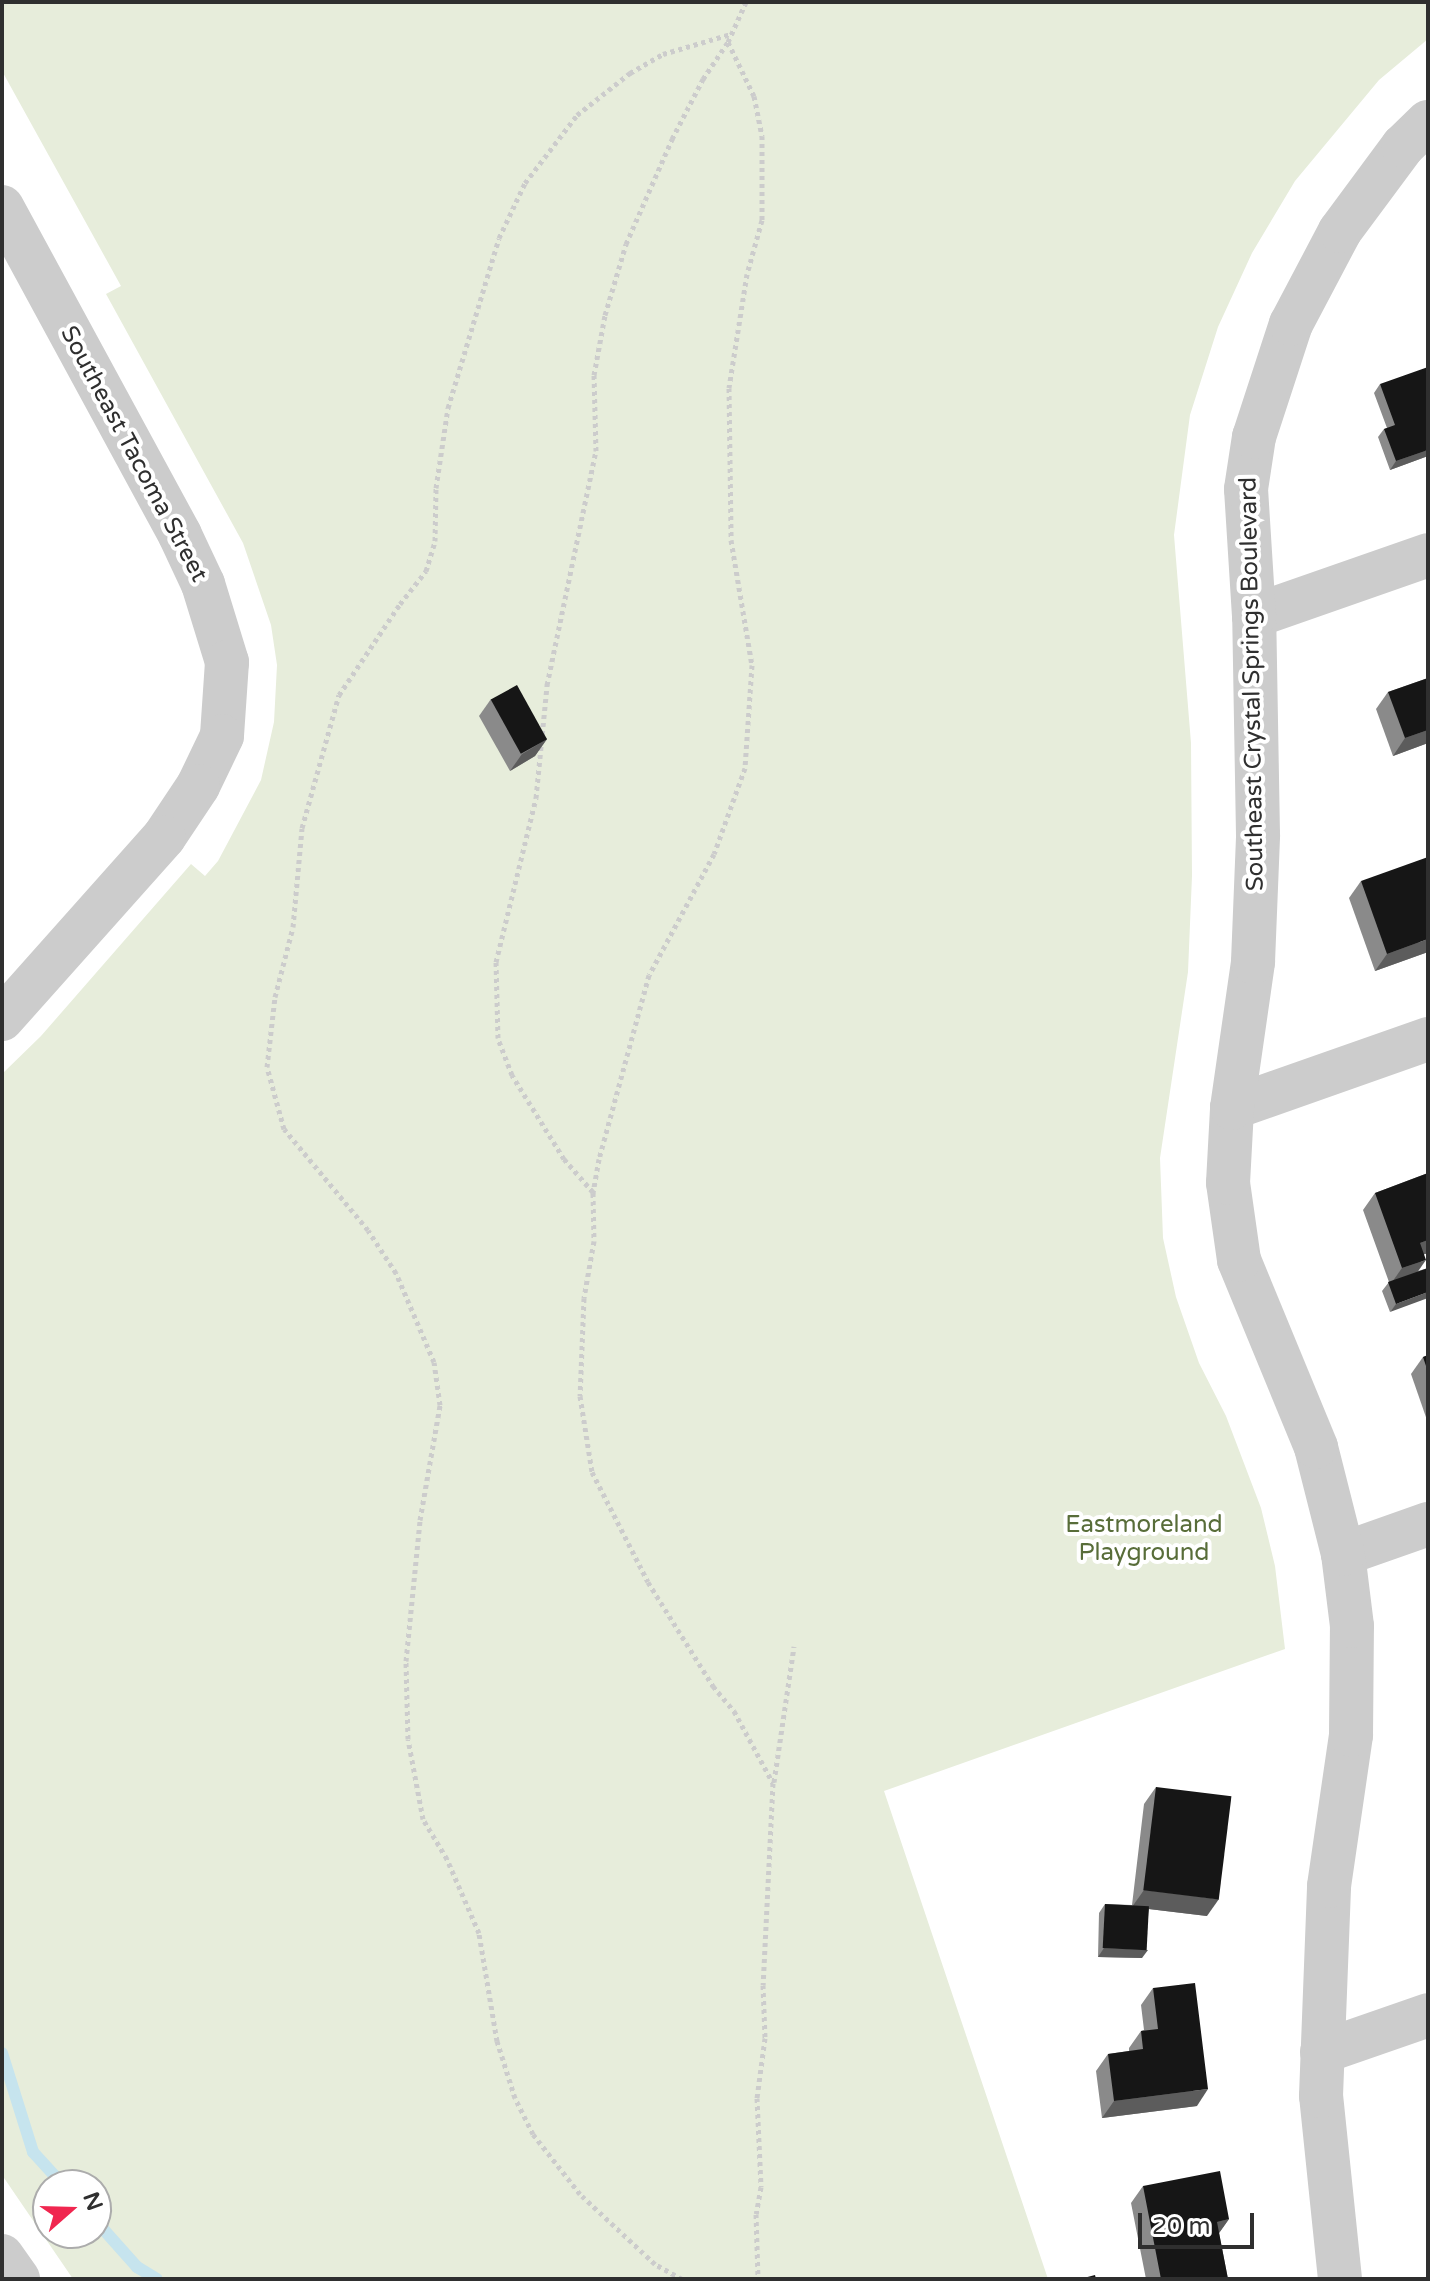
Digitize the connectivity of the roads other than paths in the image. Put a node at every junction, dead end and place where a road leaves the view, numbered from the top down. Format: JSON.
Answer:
{"nodes":[{"id":1,"x":1428,"y":122,"type":"edge"},
{"id":2,"x":2,"y":207,"type":"edge"},
{"id":3,"x":1428,"y":555,"type":"edge"},
{"id":4,"x":1254,"y":616,"type":"junction"},
{"id":5,"x":4,"y":1017,"type":"edge"},
{"id":6,"x":1428,"y":1039,"type":"edge"},
{"id":7,"x":1232,"y":1108,"type":"junction"},
{"id":8,"x":1428,"y":1524,"type":"edge"},
{"id":9,"x":1343,"y":1554,"type":"junction"},
{"id":10,"x":1428,"y":2015,"type":"edge"},
{"id":11,"x":1322,"y":2052,"type":"junction"},
{"id":12,"x":2,"y":2256,"type":"edge"},
{"id":13,"x":18,"y":2279,"type":"edge"},
{"id":14,"x":1340,"y":2279,"type":"edge"}],
"edges":[{"from":1,"to":4,"type":"street","name":"Southeast Crystal Springs Boulevard"},
{"from":2,"to":5,"type":"street","name":"Southeast Tacoma Street"},
{"from":3,"to":4,"type":"street"},
{"from":4,"to":7,"type":"street","name":"Southeast Crystal Springs Boulevard"},
{"from":6,"to":7,"type":"street"},
{"from":7,"to":9,"type":"street","name":"Southeast Crystal Springs Boulevard"},
{"from":8,"to":9,"type":"street"},
{"from":9,"to":11,"type":"street","name":"Southeast Crystal Springs Boulevard"},
{"from":10,"to":11,"type":"street"},
{"from":11,"to":14,"type":"street","name":"Southeast Crystal Springs Boulevard"},
{"from":12,"to":13,"type":"street"}]}
